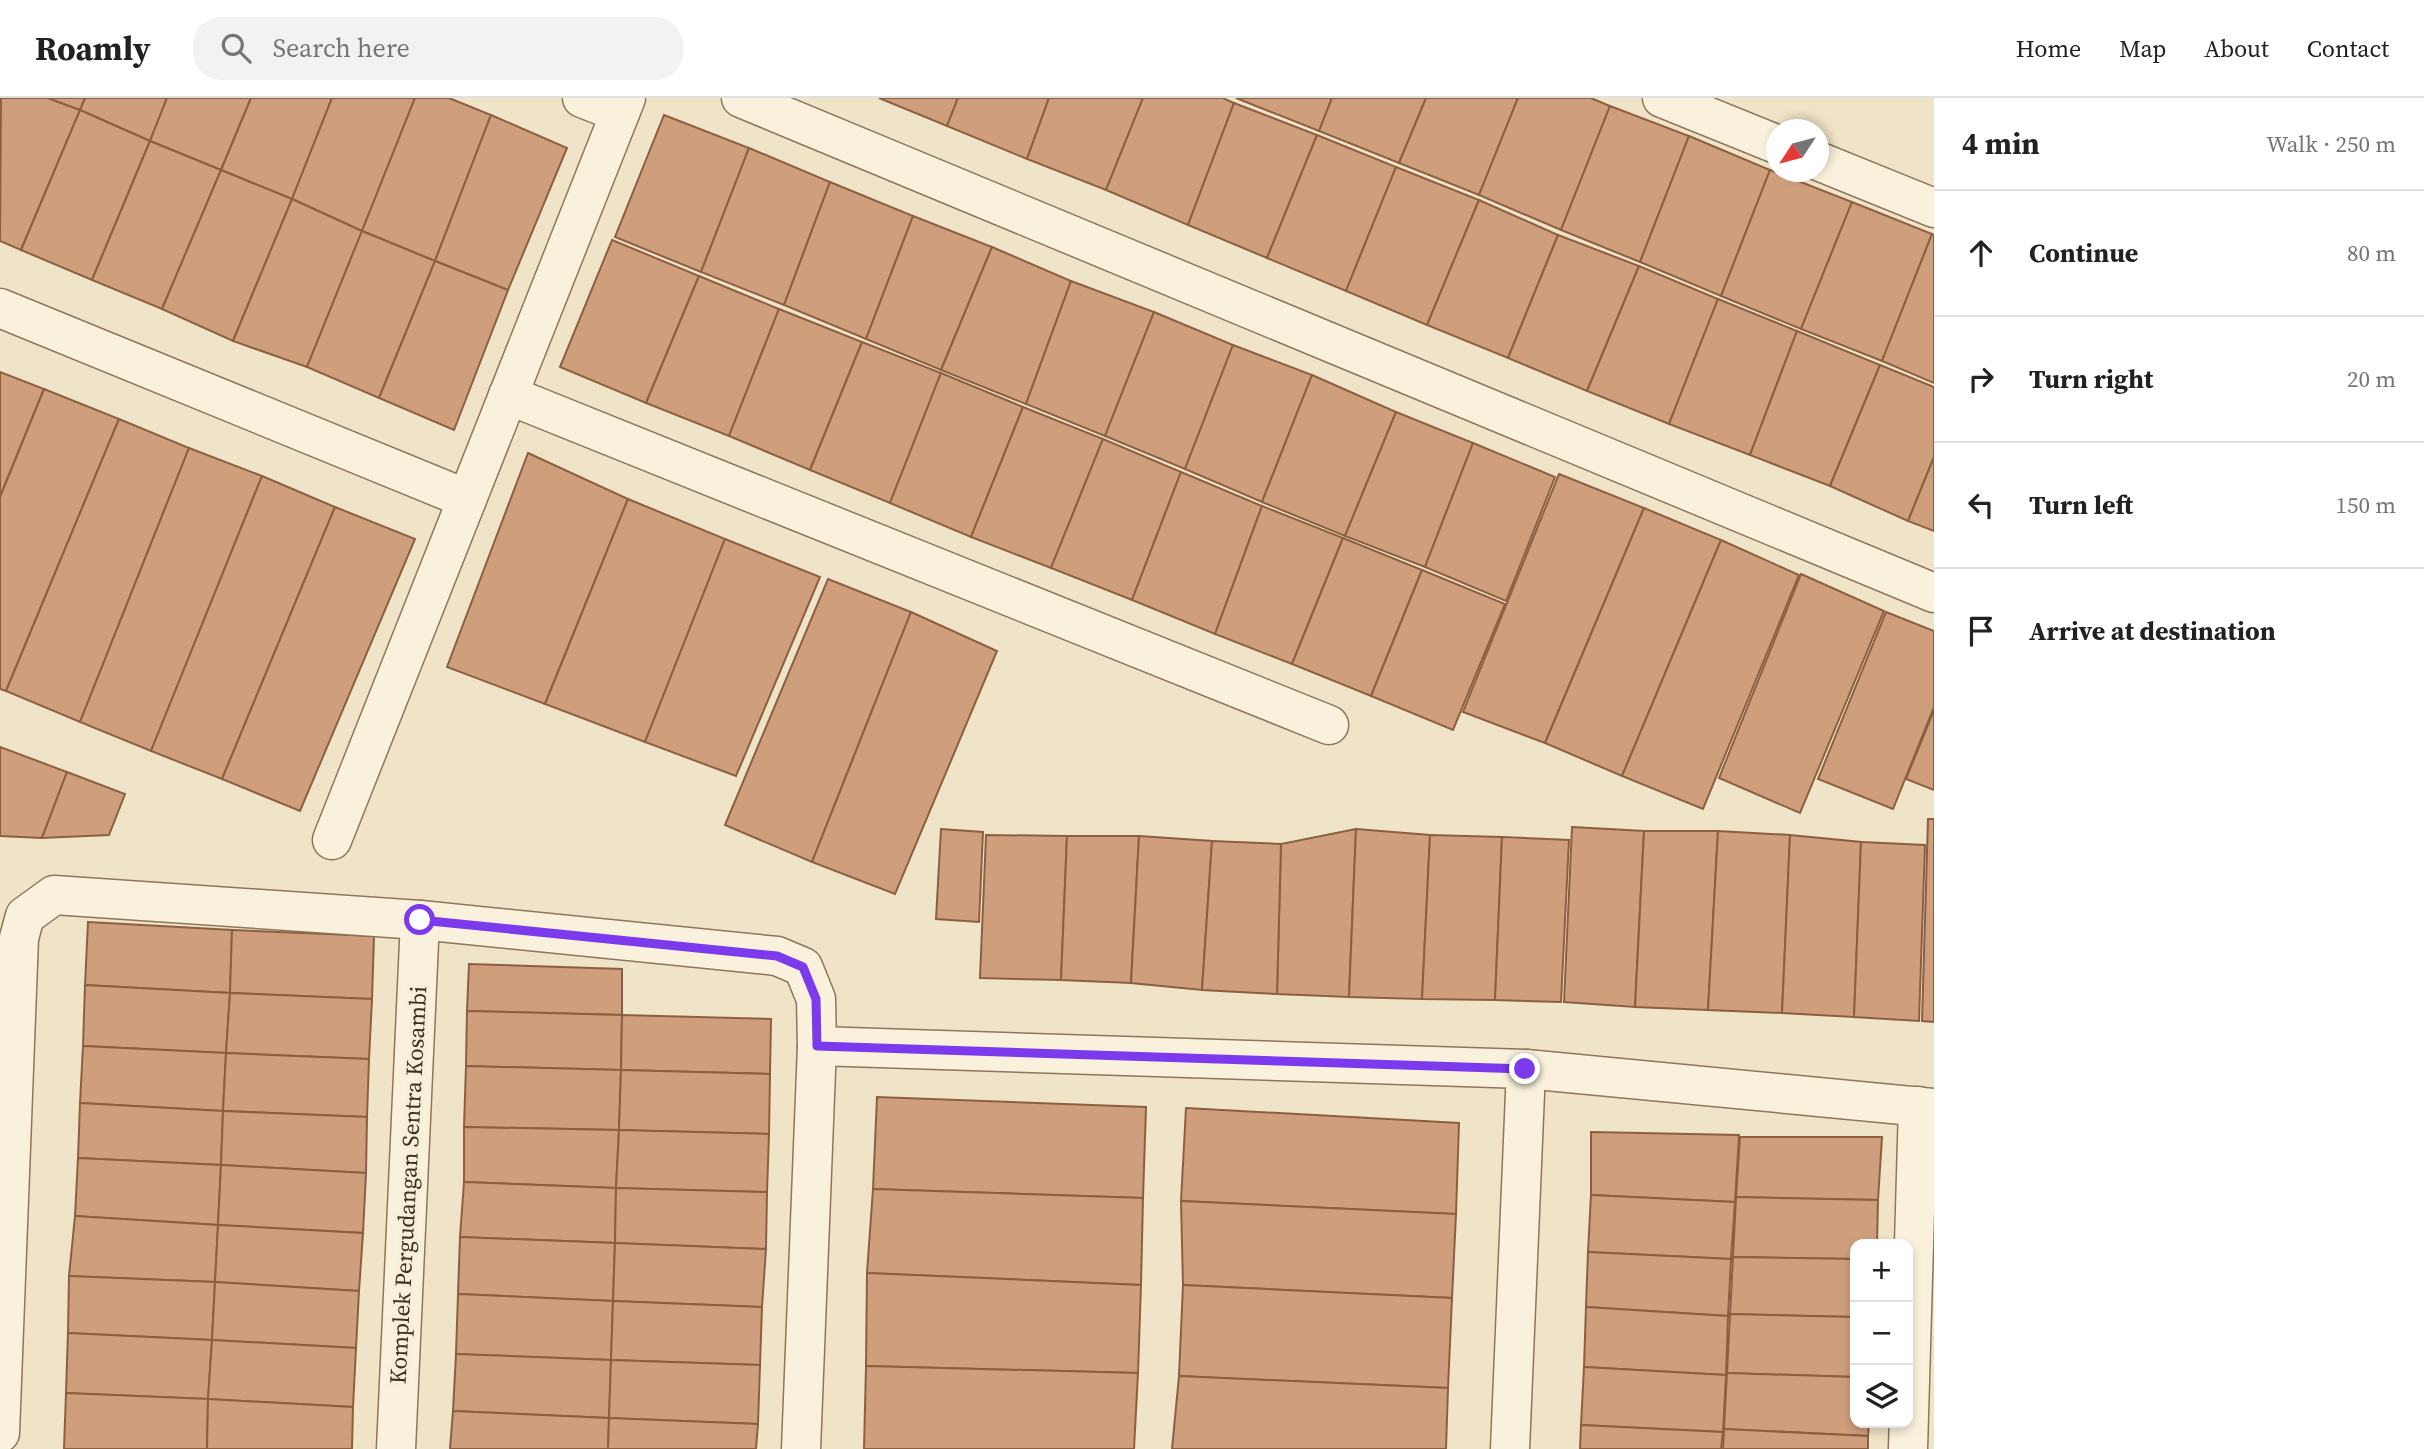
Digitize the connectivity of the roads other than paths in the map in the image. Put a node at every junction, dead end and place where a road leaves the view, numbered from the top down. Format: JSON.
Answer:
{"nodes":[{"id":1,"x":582,"y":98,"type":"edge"},
{"id":2,"x":741,"y":98,"type":"edge"},
{"id":3,"x":1662,"y":98,"type":"edge"},
{"id":4,"x":623,"y":106,"type":"edge"},
{"id":5,"x":1766,"y":140,"type":"edge"},
{"id":6,"x":1829,"y":166,"type":"edge"},
{"id":7,"x":1934,"y":208,"type":"edge"},
{"id":8,"x":0,"y":308,"type":"edge"},
{"id":9,"x":508,"y":396,"type":"junction"},
{"id":10,"x":467,"y":499,"type":"junction"},
{"id":11,"x":1934,"y":593,"type":"edge"},
{"id":12,"x":1329,"y":725,"type":"dead end"},
{"id":13,"x":332,"y":840,"type":"dead end"},
{"id":14,"x":420,"y":920,"type":"junction"},
{"id":15,"x":817,"y":1046,"type":"junction"},
{"id":16,"x":1525,"y":1069,"type":"junction"},
{"id":17,"x":1926,"y":1107,"type":"edge"},
{"id":18,"x":0,"y":1433,"type":"edge"},
{"id":19,"x":396,"y":1449,"type":"edge"},
{"id":20,"x":801,"y":1449,"type":"edge"},
{"id":21,"x":1510,"y":1449,"type":"edge"},
{"id":22,"x":1908,"y":1449,"type":"edge"}],
"edges":[{"from":1,"to":4,"type":"lane"},
{"from":2,"to":11,"type":"lane"},
{"from":3,"to":5,"type":"lane"},
{"from":4,"to":9,"type":"lane"},
{"from":6,"to":7,"type":"lane"},
{"from":8,"to":10,"type":"lane"},
{"from":9,"to":10,"type":"lane"},
{"from":9,"to":12,"type":"lane"},
{"from":10,"to":13,"type":"lane"},
{"from":14,"to":15,"type":"lane"},
{"from":14,"to":18,"type":"lane"},
{"from":14,"to":19,"type":"lane","name":"Komplek Pergudangan Sentra Kosambi"},
{"from":15,"to":16,"type":"lane"},
{"from":15,"to":20,"type":"lane"},
{"from":16,"to":17,"type":"lane"},
{"from":16,"to":21,"type":"lane"},
{"from":17,"to":22,"type":"lane"}]}
